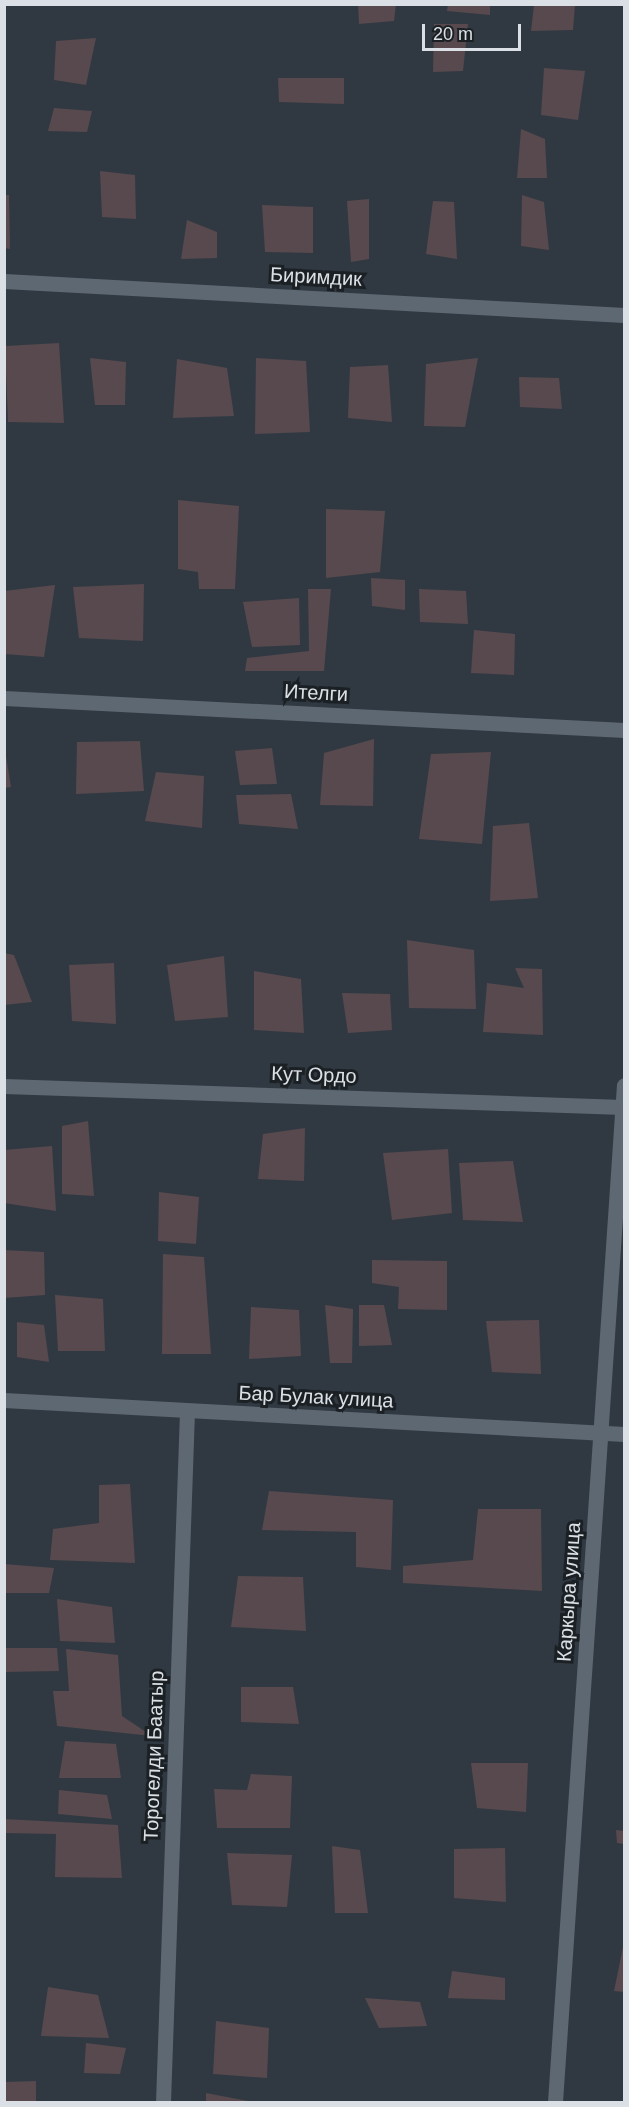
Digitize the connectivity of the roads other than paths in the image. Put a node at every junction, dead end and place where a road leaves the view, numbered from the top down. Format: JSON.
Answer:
{"nodes":[{"id":1,"x":4,"y":281,"type":"edge"},
{"id":2,"x":624,"y":315,"type":"edge"},
{"id":3,"x":4,"y":698,"type":"edge"},
{"id":4,"x":624,"y":730,"type":"edge"},
{"id":5,"x":624,"y":1085,"type":"edge"},
{"id":6,"x":4,"y":1086,"type":"edge"},
{"id":7,"x":623,"y":1107,"type":"junction"},
{"id":8,"x":4,"y":1400,"type":"edge"},
{"id":9,"x":187,"y":1411,"type":"junction"},
{"id":10,"x":602,"y":1432,"type":"junction"},
{"id":11,"x":624,"y":1434,"type":"edge"},
{"id":12,"x":163,"y":2103,"type":"edge"},
{"id":13,"x":555,"y":2103,"type":"edge"}],
"edges":[{"from":1,"to":2,"type":"street","name":"Биримдик"},
{"from":3,"to":4,"type":"street","name":"Ителги"},
{"from":5,"to":7,"type":"street","name":"Каркыра улица"},
{"from":6,"to":7,"type":"street","name":"Кут Ордо"},
{"from":7,"to":10,"type":"street","name":"Каркыра улица"},
{"from":8,"to":9,"type":"street","name":"Бар Булак улица"},
{"from":9,"to":10,"type":"street","name":"Бар Булак улица"},
{"from":9,"to":12,"type":"street","name":"Торогелди Баатыр"},
{"from":10,"to":11,"type":"street","name":"Бар Булак улица"},
{"from":10,"to":13,"type":"street","name":"Каркыра улица"}]}
